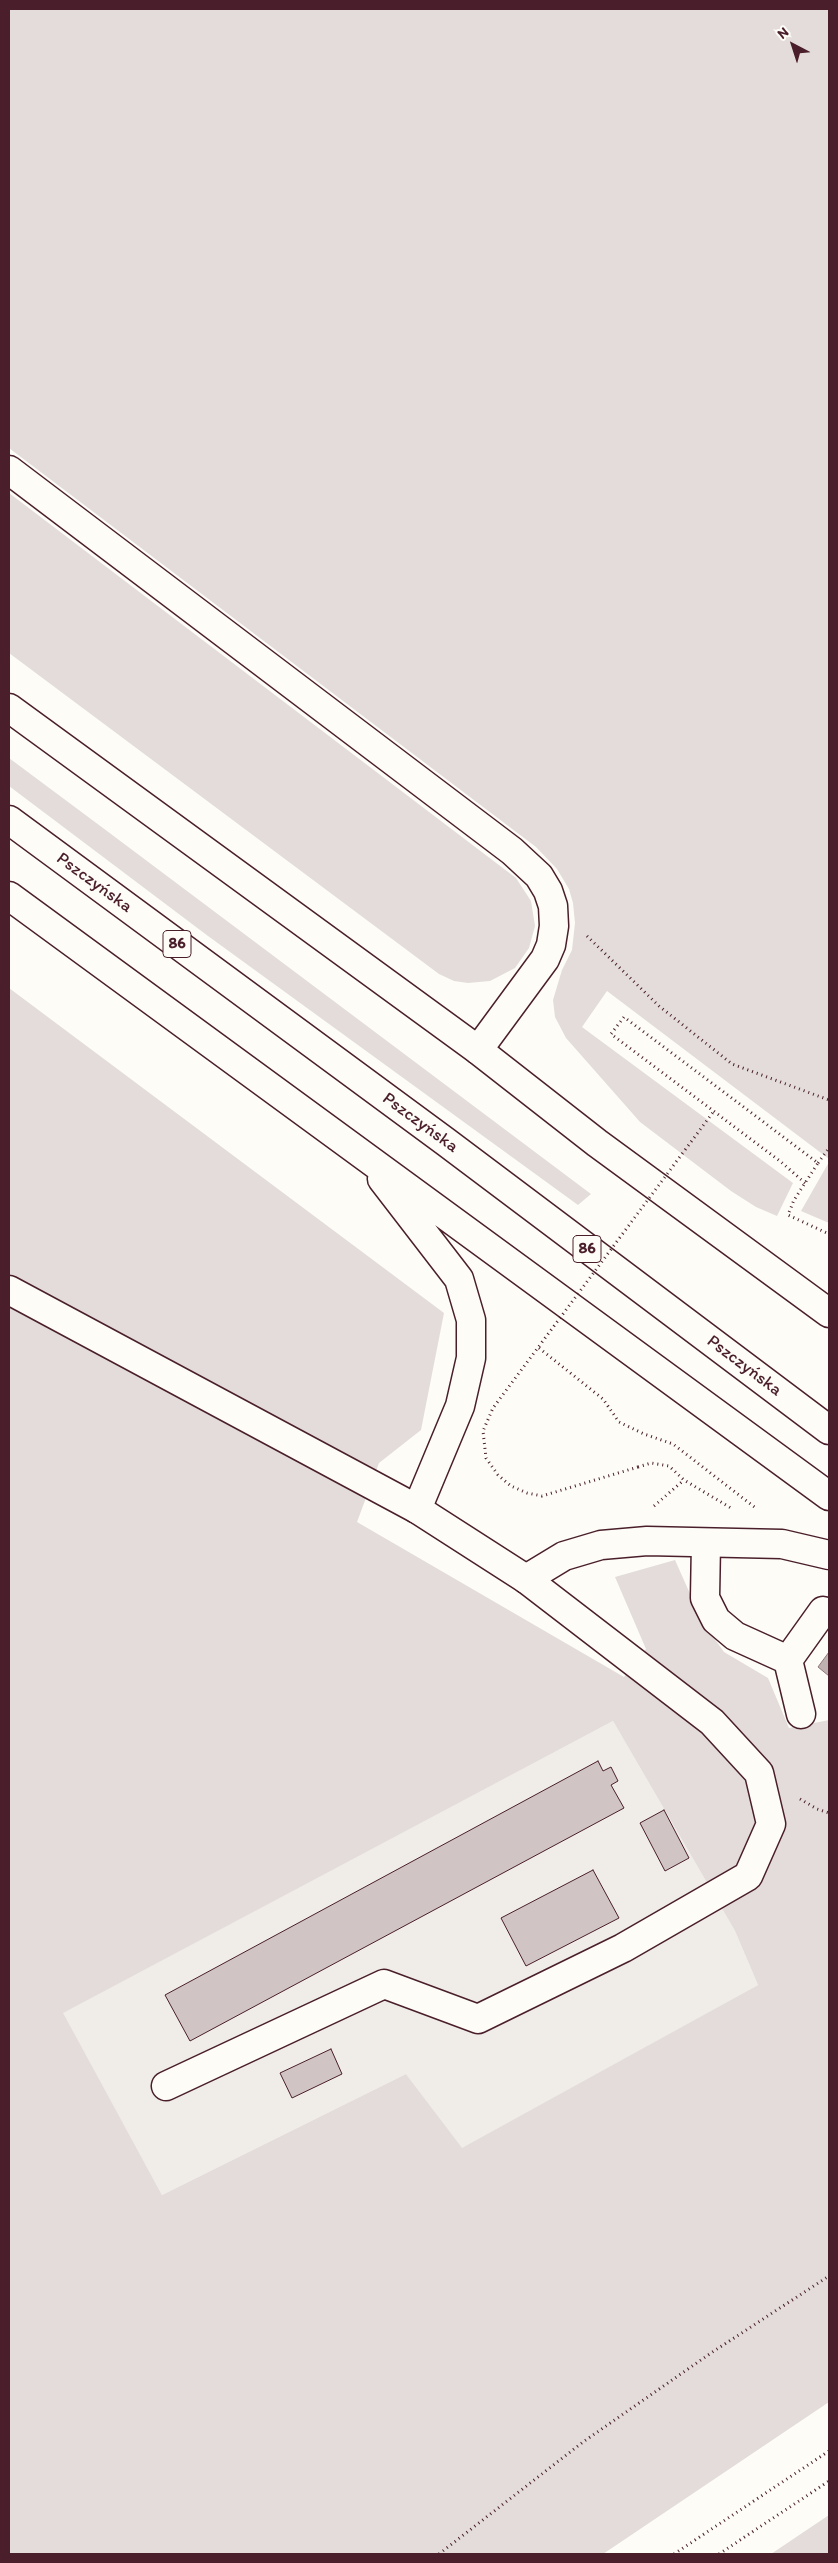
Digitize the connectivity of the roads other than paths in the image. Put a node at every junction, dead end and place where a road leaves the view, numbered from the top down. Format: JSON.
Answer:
{"nodes":[{"id":1,"x":9,"y":470,"type":"edge"},
{"id":2,"x":9,"y":708,"type":"edge"},
{"id":3,"x":9,"y":820,"type":"edge"},
{"id":4,"x":9,"y":896,"type":"edge"},
{"id":5,"x":478,"y":1050,"type":"junction"},
{"id":6,"x":359,"y":1151,"type":"junction"},
{"id":7,"x":9,"y":1290,"type":"edge"},
{"id":8,"x":829,"y":1313,"type":"edge"},
{"id":9,"x":829,"y":1430,"type":"edge"},
{"id":10,"x":829,"y":1496,"type":"edge"},
{"id":11,"x":417,"y":1509,"type":"junction"},
{"id":12,"x":706,"y":1542,"type":"junction"},
{"id":13,"x":829,"y":1555,"type":"edge"},
{"id":14,"x":526,"y":1578,"type":"junction"},
{"id":15,"x":823,"y":1611,"type":"dead end"},
{"id":16,"x":788,"y":1660,"type":"junction"},
{"id":17,"x":801,"y":1714,"type":"dead end"},
{"id":18,"x":166,"y":2086,"type":"dead end"}],
"edges":[{"from":1,"to":5,"type":"main road"},
{"from":2,"to":5,"type":"main road"},
{"from":3,"to":9,"type":"main road","name":"Pszczyńska","number":"86"},
{"from":4,"to":6,"type":"main road"},
{"from":5,"to":8,"type":"main road"},
{"from":6,"to":10,"type":"main road"},
{"from":6,"to":11,"type":"main road"},
{"from":7,"to":11,"type":"main road"},
{"from":11,"to":14,"type":"main road"},
{"from":12,"to":13,"type":"main road"},
{"from":12,"to":14,"type":"main road"},
{"from":12,"to":16,"type":"main road"},
{"from":14,"to":18,"type":"main road"},
{"from":15,"to":16,"type":"main road"},
{"from":16,"to":17,"type":"main road"}]}
